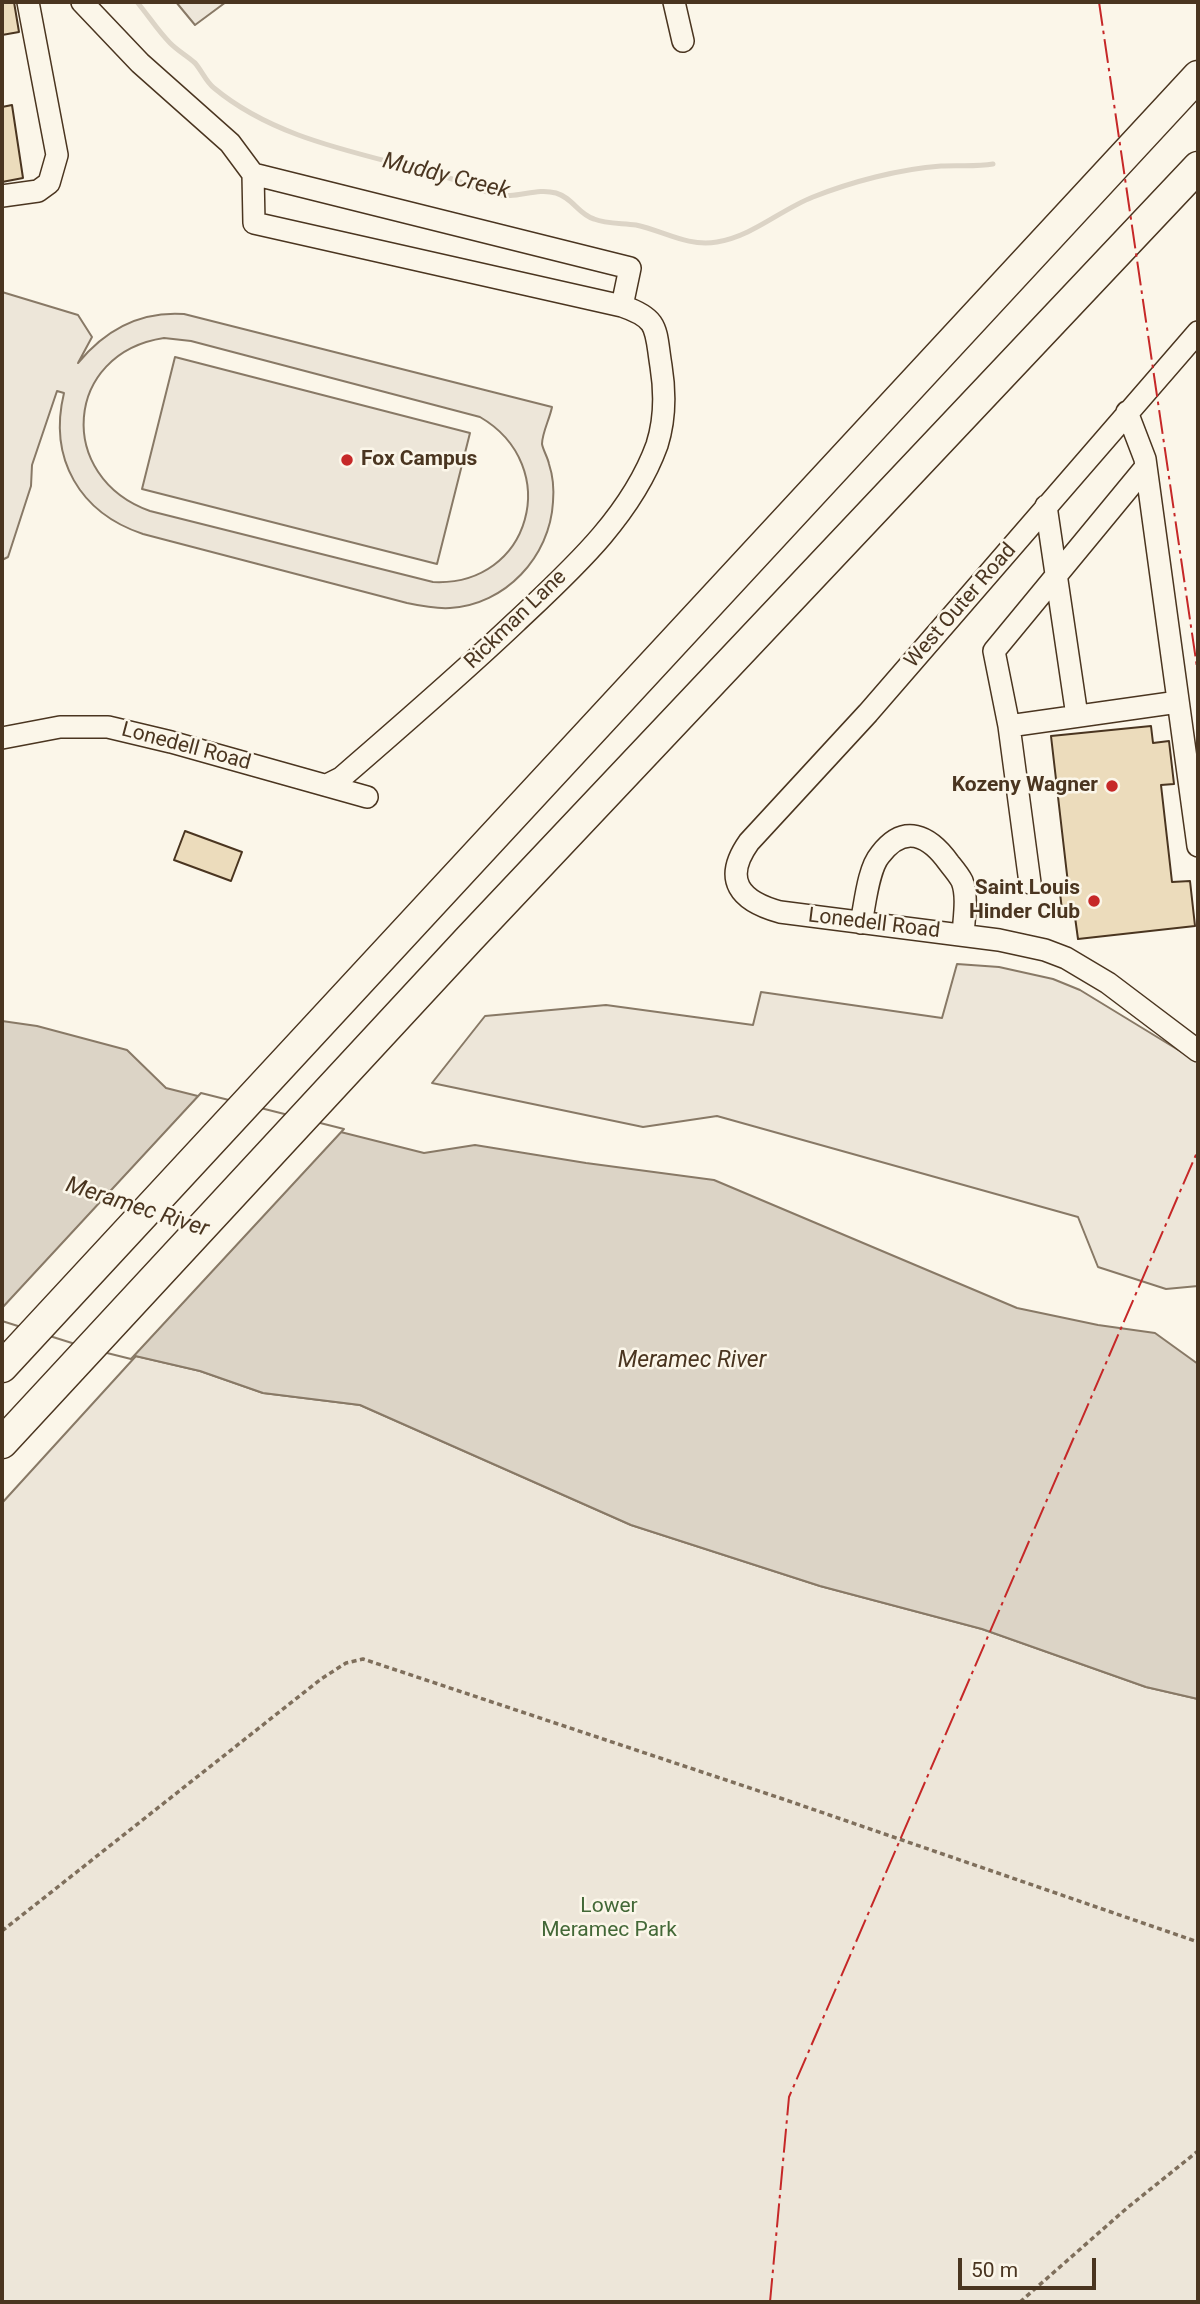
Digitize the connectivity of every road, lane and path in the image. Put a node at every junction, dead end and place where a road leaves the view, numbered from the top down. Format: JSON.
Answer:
{"nodes":[{"id":1,"x":27,"y":2,"type":"edge"},
{"id":2,"x":82,"y":2,"type":"edge"},
{"id":3,"x":674,"y":2,"type":"edge"},
{"id":4,"x":683,"y":41,"type":"dead end"},
{"id":5,"x":1198,"y":76,"type":"edge"},
{"id":6,"x":1198,"y":167,"type":"edge"},
{"id":7,"x":253,"y":174,"type":"junction"},
{"id":8,"x":2,"y":197,"type":"edge"},
{"id":9,"x":622,"y":306,"type":"junction"},
{"id":10,"x":1198,"y":332,"type":"edge"},
{"id":11,"x":1127,"y":412,"type":"junction"},
{"id":12,"x":1145,"y":468,"type":"junction"},
{"id":13,"x":1046,"y":506,"type":"junction"},
{"id":14,"x":1056,"y":575,"type":"junction"},
{"id":15,"x":1178,"y":702,"type":"junction"},
{"id":16,"x":1077,"y":716,"type":"junction"},
{"id":17,"x":1009,"y":726,"type":"junction"},
{"id":18,"x":2,"y":738,"type":"edge"},
{"id":19,"x":327,"y":785,"type":"junction"},
{"id":20,"x":368,"y":797,"type":"dead end"},
{"id":21,"x":1198,"y":846,"type":"edge"},
{"id":22,"x":737,"y":883,"type":"joint"},
{"id":23,"x":1030,"y":883,"type":"dead end"},
{"id":24,"x":861,"y":923,"type":"junction"},
{"id":25,"x":963,"y":935,"type":"junction"},
{"id":26,"x":1198,"y":1051,"type":"edge"},
{"id":27,"x":2,"y":1367,"type":"edge"},
{"id":28,"x":2,"y":1443,"type":"edge"},
{"id":29,"x":2,"y":1931,"type":"edge"},
{"id":30,"x":1198,"y":1942,"type":"edge"},
{"id":31,"x":1198,"y":2151,"type":"edge"},
{"id":32,"x":1020,"y":2302,"type":"edge"}],
"edges":[{"from":1,"to":8,"type":"street"},
{"from":2,"to":7,"type":"street"},
{"from":3,"to":4,"type":"street"},
{"from":5,"to":27,"type":"highway"},
{"from":6,"to":28,"type":"highway"},
{"from":7,"to":9,"type":"street"},
{"from":7,"to":9,"type":"street"},
{"from":9,"to":19,"type":"street","name":"Rickman Lane"},
{"from":10,"to":11,"type":"street","name":"West Outer Road"},
{"from":11,"to":12,"type":"street"},
{"from":11,"to":13,"type":"street","name":"West Outer Road"},
{"from":12,"to":14,"type":"street"},
{"from":12,"to":15,"type":"street"},
{"from":13,"to":14,"type":"street"},
{"from":13,"to":22,"type":"street","name":"West Outer Road"},
{"from":14,"to":16,"type":"street"},
{"from":14,"to":17,"type":"street"},
{"from":15,"to":16,"type":"street"},
{"from":15,"to":21,"type":"street"},
{"from":16,"to":17,"type":"street"},
{"from":17,"to":23,"type":"street"},
{"from":18,"to":19,"type":"street","name":"Lonedell Road"},
{"from":19,"to":20,"type":"street","name":"Lonedell Road"},
{"from":22,"to":24,"type":"street","name":"Lonedell Road"},
{"from":24,"to":25,"type":"street","name":"Lonedell Road"},
{"from":24,"to":25,"type":"street"},
{"from":25,"to":26,"type":"street","name":"Lonedell Road"},
{"from":29,"to":30,"type":"path"},
{"from":31,"to":32,"type":"path"}]}
